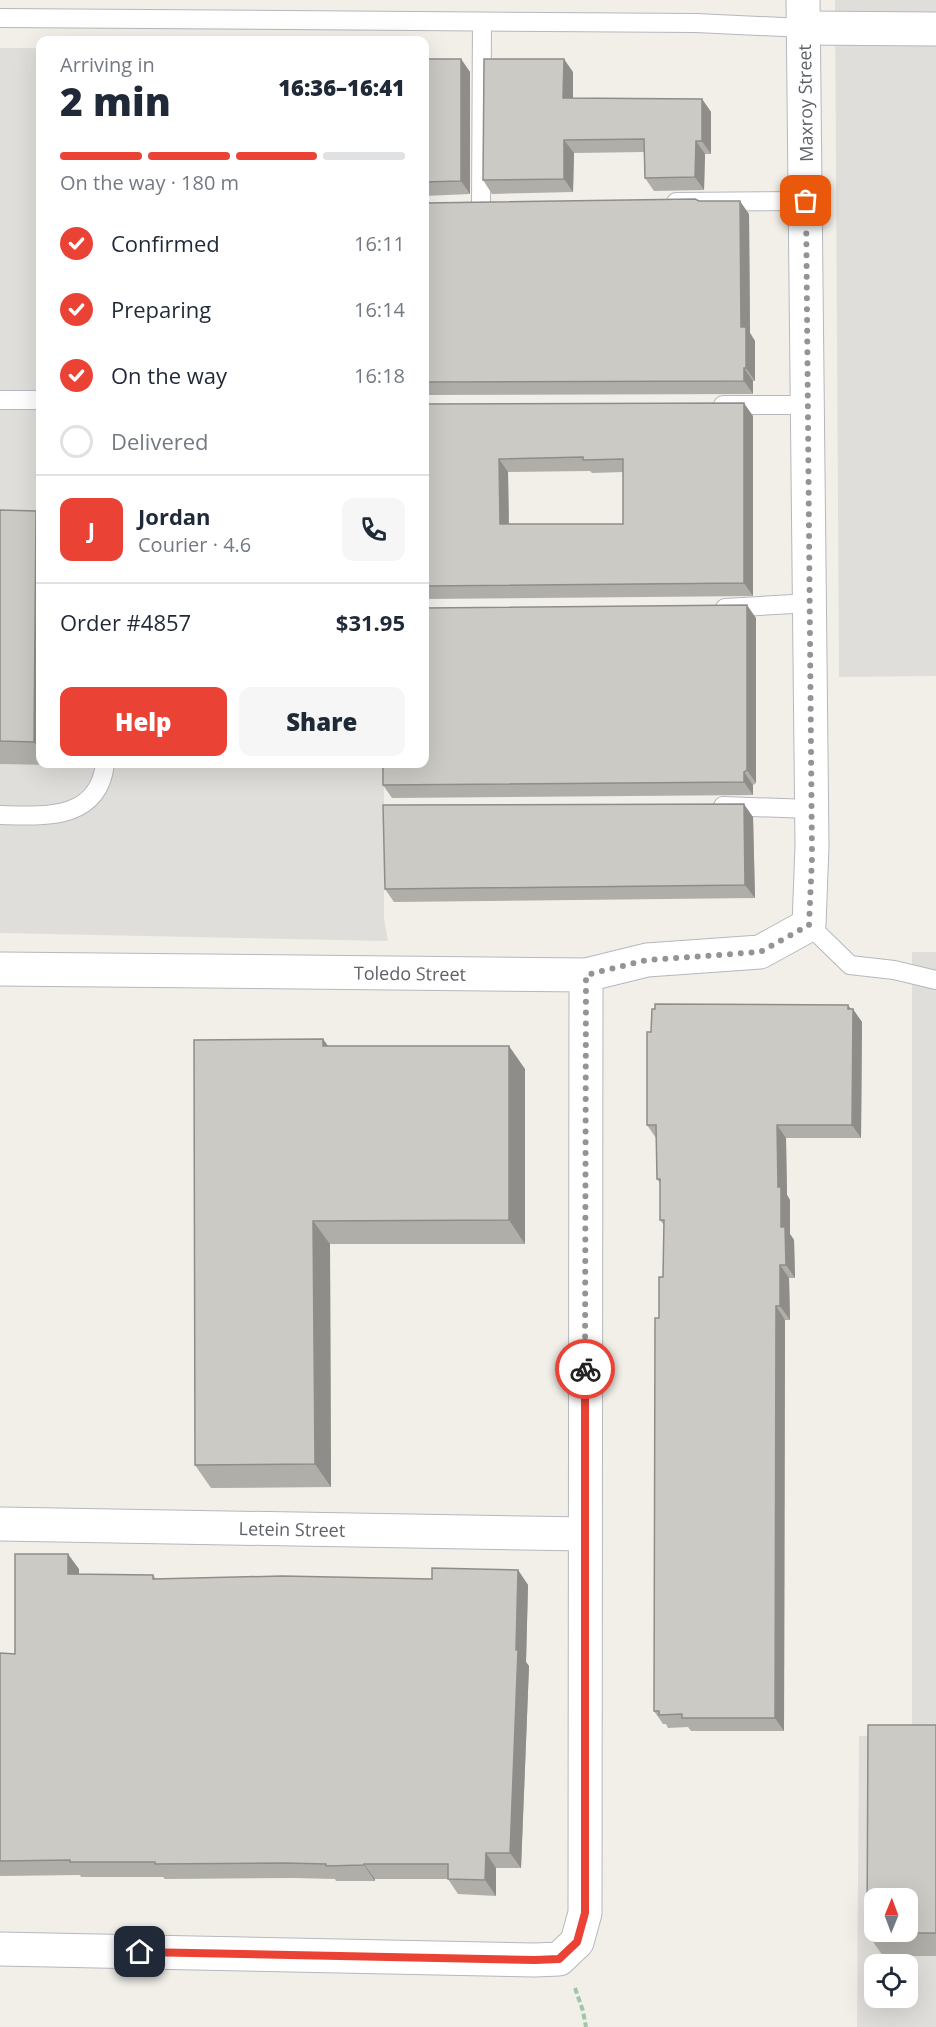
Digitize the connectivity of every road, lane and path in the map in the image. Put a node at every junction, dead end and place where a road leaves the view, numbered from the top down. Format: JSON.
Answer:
{"nodes":[{"id":1,"x":803,"y":14,"type":"edge"},
{"id":2,"x":0,"y":18,"type":"edge"},
{"id":3,"x":482,"y":21,"type":"junction"},
{"id":4,"x":936,"y":29,"type":"edge"},
{"id":5,"x":806,"y":201,"type":"junction"},
{"id":6,"x":662,"y":202,"type":"edge"},
{"id":7,"x":481,"y":205,"type":"junction"},
{"id":8,"x":502,"y":205,"type":"edge"},
{"id":9,"x":458,"y":206,"type":"edge"},
{"id":10,"x":0,"y":400,"type":"edge"},
{"id":11,"x":36,"y":400,"type":"edge"},
{"id":12,"x":704,"y":405,"type":"edge"},
{"id":13,"x":808,"y":405,"type":"junction"},
{"id":14,"x":810,"y":603,"type":"junction"},
{"id":15,"x":703,"y":608,"type":"edge"},
{"id":16,"x":104,"y":768,"type":"edge"},
{"id":17,"x":701,"y":807,"type":"edge"},
{"id":18,"x":812,"y":809,"type":"junction"},
{"id":19,"x":0,"y":815,"type":"edge"},
{"id":20,"x":809,"y":925,"type":"junction"},
{"id":21,"x":0,"y":969,"type":"edge"},
{"id":22,"x":586,"y":975,"type":"junction"},
{"id":23,"x":936,"y":980,"type":"edge"},
{"id":24,"x":0,"y":1524,"type":"edge"},
{"id":25,"x":584,"y":1534,"type":"junction"},
{"id":26,"x":0,"y":1949,"type":"edge"}],
"edges":[{"from":1,"to":3,"type":"lane"},
{"from":1,"to":4,"type":"street"},
{"from":1,"to":5,"type":"street","name":"Maxroy Street"},
{"from":2,"to":3,"type":"lane"},
{"from":3,"to":7,"type":"lane"},
{"from":5,"to":6,"type":"lane"},
{"from":5,"to":13,"type":"street","name":"Maxroy Street"},
{"from":7,"to":8,"type":"lane"},
{"from":7,"to":9,"type":"lane"},
{"from":10,"to":11,"type":"lane"},
{"from":12,"to":13,"type":"lane"},
{"from":13,"to":14,"type":"street","name":"Maxroy Street"},
{"from":14,"to":15,"type":"lane"},
{"from":14,"to":18,"type":"street","name":"Maxroy Street"},
{"from":16,"to":19,"type":"lane"},
{"from":17,"to":18,"type":"lane"},
{"from":18,"to":20,"type":"street","name":"Maxroy Street"},
{"from":20,"to":22,"type":"street","name":"Toledo Street"},
{"from":20,"to":23,"type":"lane"},
{"from":21,"to":22,"type":"street","name":"Toledo Street"},
{"from":22,"to":25,"type":"street"},
{"from":24,"to":25,"type":"street","name":"Letein Street"},
{"from":25,"to":26,"type":"street"}]}
